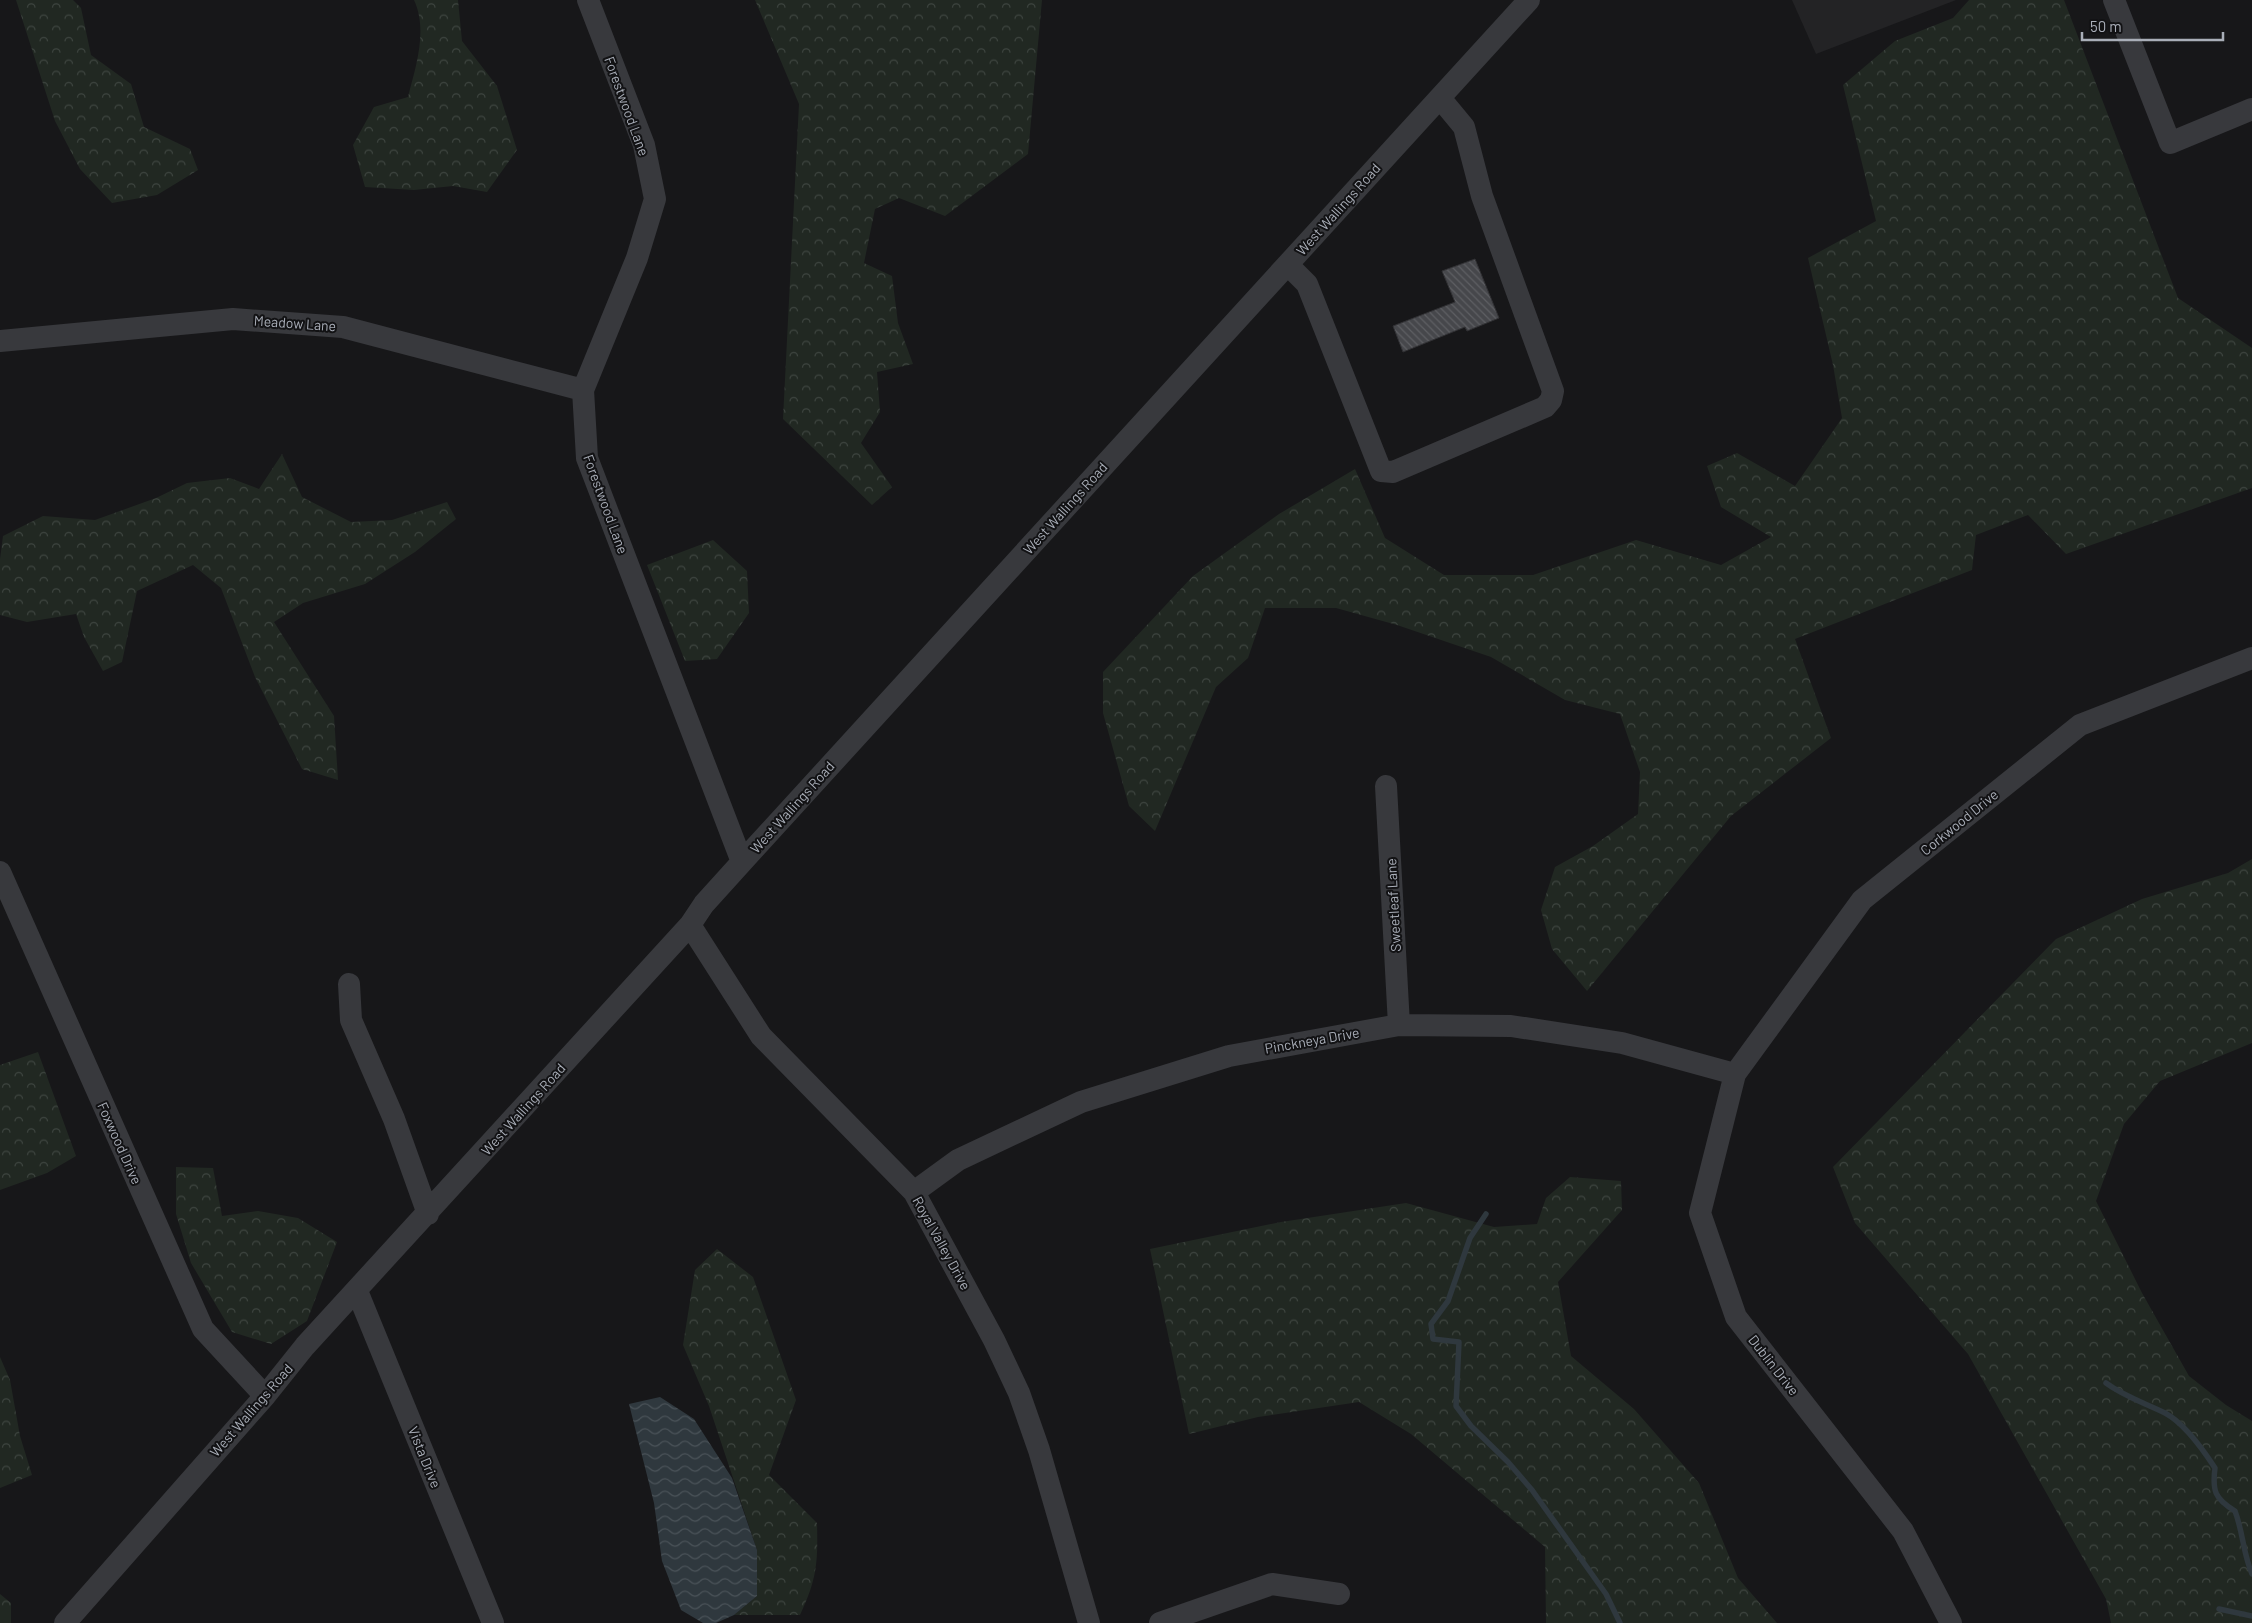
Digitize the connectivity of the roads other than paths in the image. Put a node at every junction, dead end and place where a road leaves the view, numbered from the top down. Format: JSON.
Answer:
{"nodes":[{"id":1,"x":588,"y":0,"type":"edge"},
{"id":2,"x":1529,"y":0,"type":"edge"},
{"id":3,"x":2114,"y":0,"type":"edge"},
{"id":4,"x":1440,"y":98,"type":"junction"},
{"id":5,"x":2252,"y":110,"type":"edge"},
{"id":6,"x":1288,"y":265,"type":"junction"},
{"id":7,"x":0,"y":340,"type":"edge"},
{"id":8,"x":583,"y":390,"type":"junction"},
{"id":9,"x":2252,"y":658,"type":"edge"},
{"id":10,"x":1386,"y":786,"type":"dead end"},
{"id":11,"x":742,"y":862,"type":"junction"},
{"id":12,"x":0,"y":872,"type":"edge"},
{"id":13,"x":690,"y":925,"type":"junction"},
{"id":14,"x":348,"y":984,"type":"dead end"},
{"id":15,"x":1399,"y":1024,"type":"junction"},
{"id":16,"x":1736,"y":1074,"type":"junction"},
{"id":17,"x":914,"y":1192,"type":"junction"},
{"id":18,"x":428,"y":1214,"type":"junction"},
{"id":19,"x":358,"y":1291,"type":"junction"},
{"id":20,"x":265,"y":1396,"type":"junction"},
{"id":21,"x":1339,"y":1594,"type":"dead end"},
{"id":22,"x":65,"y":1623,"type":"edge"},
{"id":23,"x":493,"y":1623,"type":"edge"},
{"id":24,"x":1089,"y":1623,"type":"edge"},
{"id":25,"x":1160,"y":1623,"type":"edge"},
{"id":26,"x":1951,"y":1623,"type":"edge"}],
"edges":[{"from":1,"to":8,"type":"street","name":"Forestwood Lane"},
{"from":2,"to":4,"type":"street","name":"West Wallings Road"},
{"from":3,"to":5,"type":"street"},
{"from":4,"to":6,"type":"street","name":"West Wallings Road"},
{"from":4,"to":6,"type":"street"},
{"from":6,"to":11,"type":"street","name":"West Wallings Road"},
{"from":7,"to":8,"type":"street","name":"Meadow Lane"},
{"from":8,"to":11,"type":"street","name":"Forestwood Lane"},
{"from":9,"to":16,"type":"street","name":"Corkwood Drive"},
{"from":10,"to":15,"type":"street","name":"Sweetleaf Lane"},
{"from":11,"to":13,"type":"street","name":"West Wallings Road"},
{"from":12,"to":20,"type":"street","name":"Foxwood Drive"},
{"from":13,"to":17,"type":"street","name":"Royal Valley Drive"},
{"from":13,"to":18,"type":"street","name":"West Wallings Road"},
{"from":14,"to":18,"type":"street"},
{"from":15,"to":16,"type":"street","name":"Pinckneya Drive"},
{"from":15,"to":17,"type":"street","name":"Pinckneya Drive"},
{"from":16,"to":26,"type":"street","name":"Dublin Drive"},
{"from":17,"to":24,"type":"street","name":"Royal Valley Drive"},
{"from":18,"to":19,"type":"street","name":"West Wallings Road"},
{"from":19,"to":20,"type":"street","name":"West Wallings Road"},
{"from":19,"to":23,"type":"street","name":"Vista Drive"},
{"from":20,"to":22,"type":"street","name":"West Wallings Road"},
{"from":21,"to":25,"type":"street"}]}
